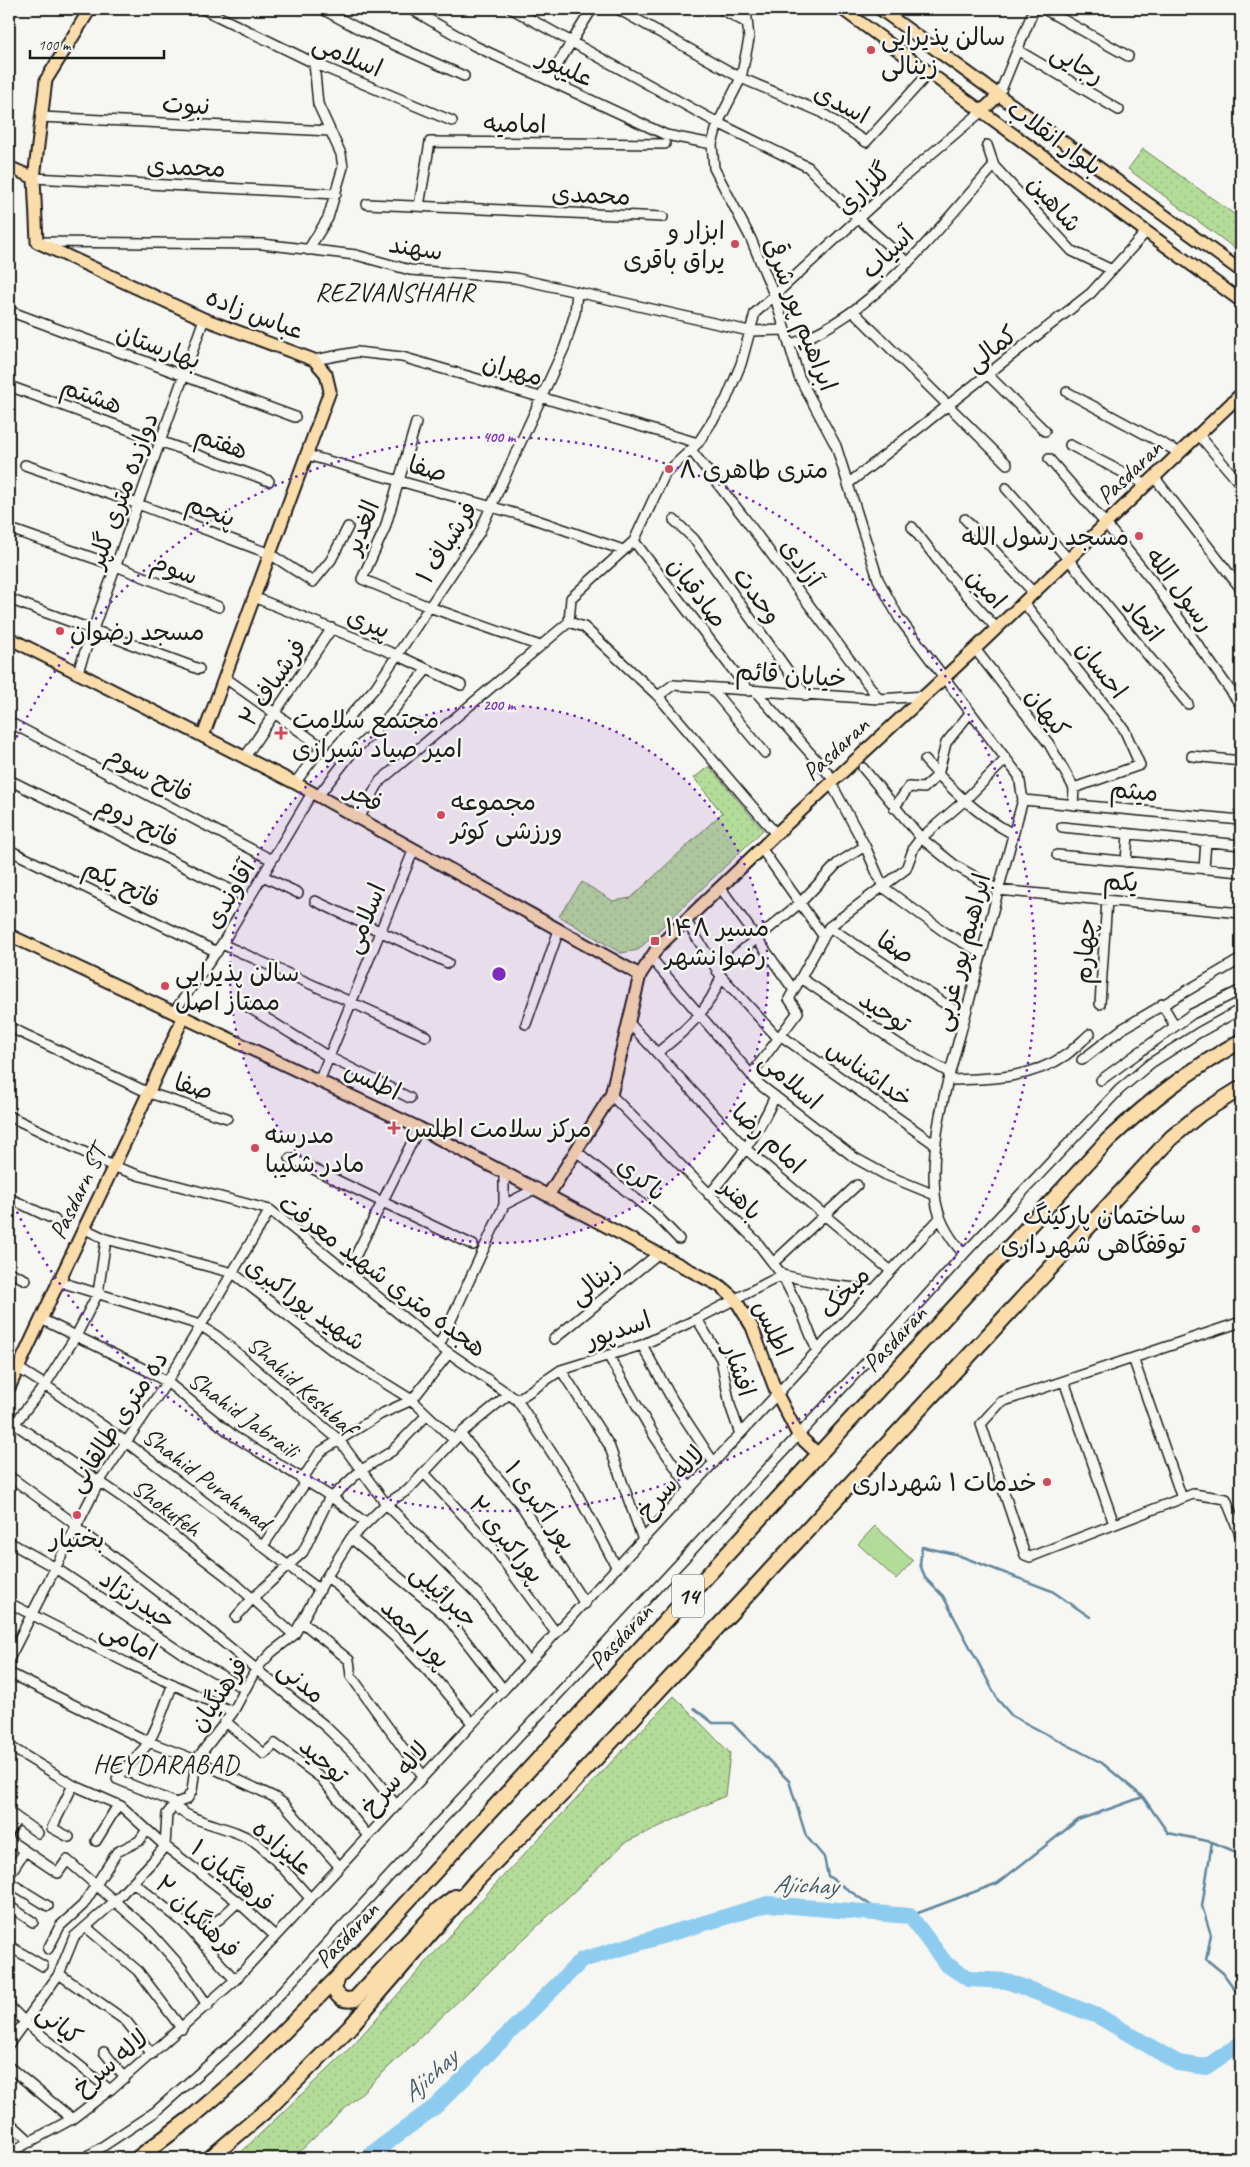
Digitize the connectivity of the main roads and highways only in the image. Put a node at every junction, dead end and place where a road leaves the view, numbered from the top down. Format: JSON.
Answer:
{"nodes":[{"id":1,"x":90,"y":9,"type":"edge"},
{"id":2,"x":842,"y":9,"type":"edge"},
{"id":3,"x":880,"y":9,"type":"edge"},
{"id":4,"x":998,"y":95,"type":"junction"},
{"id":5,"x":981,"y":112,"type":"junction"},
{"id":6,"x":9,"y":167,"type":"edge"},
{"id":7,"x":34,"y":178,"type":"junction"},
{"id":8,"x":1241,"y":271,"type":"edge"},
{"id":9,"x":1241,"y":301,"type":"edge"},
{"id":10,"x":1241,"y":394,"type":"edge"},
{"id":11,"x":9,"y":638,"type":"edge"},
{"id":12,"x":203,"y":736,"type":"junction"},
{"id":13,"x":9,"y":935,"type":"edge"},
{"id":14,"x":640,"y":975,"type":"junction"},
{"id":15,"x":179,"y":1014,"type":"junction"},
{"id":16,"x":1241,"y":1041,"type":"edge"},
{"id":17,"x":1241,"y":1088,"type":"edge"},
{"id":18,"x":549,"y":1194,"type":"junction"},
{"id":19,"x":9,"y":1388,"type":"edge"},
{"id":20,"x":818,"y":1454,"type":"junction"},
{"id":21,"x":476,"y":1881,"type":"junction"},
{"id":22,"x":338,"y":1977,"type":"junction"},
{"id":23,"x":138,"y":2158,"type":"edge"},
{"id":24,"x":210,"y":2158,"type":"edge"}],
"edges":[{"from":1,"to":7,"type":"main road"},
{"from":2,"to":5,"type":"main road","name":"بلوار انقلاب"},
{"from":3,"to":4,"type":"main road","name":"بلوار انقلاب"},
{"from":4,"to":5,"type":"main road"},
{"from":4,"to":8,"type":"main road","name":"بلوار انقلاب"},
{"from":5,"to":9,"type":"main road","name":"بلوار انقلاب"},
{"from":6,"to":7,"type":"main road"},
{"from":7,"to":12,"type":"main road","name":"عباس زاده"},
{"from":10,"to":14,"type":"main road","name":"Pasdaran"},
{"from":11,"to":12,"type":"main road","name":"فجر"},
{"from":12,"to":14,"type":"main road","name":"فجر"},
{"from":13,"to":15,"type":"main road","name":"اطلس"},
{"from":14,"to":18,"type":"main road","name":"Pasdaran"},
{"from":15,"to":18,"type":"main road","name":"اطلس"},
{"from":15,"to":19,"type":"main road","name":"Pasdarn ST"},
{"from":16,"to":20,"type":"highway","name":"Pasdaran","number":"14"},
{"from":17,"to":21,"type":"highway","number":"14"},
{"from":18,"to":20,"type":"main road","name":"اطلس"},
{"from":20,"to":22,"type":"highway","name":"Pasdaran","number":"14"},
{"from":21,"to":22,"type":"highway"},
{"from":21,"to":24,"type":"highway","number":"14"},
{"from":22,"to":23,"type":"highway","name":"Pasdaran","number":"14"}]}
